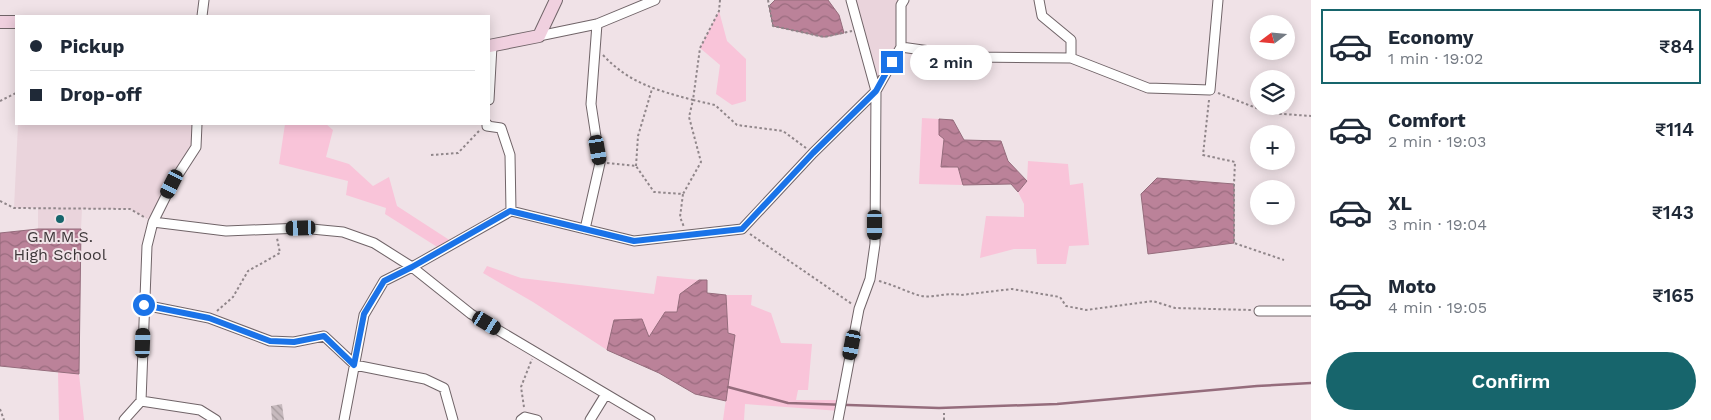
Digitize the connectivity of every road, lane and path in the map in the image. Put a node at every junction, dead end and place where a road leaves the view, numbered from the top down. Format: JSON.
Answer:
{"nodes":[{"id":1,"x":204,"y":0,"type":"edge"},
{"id":2,"x":556,"y":0,"type":"edge"},
{"id":3,"x":655,"y":0,"type":"edge"},
{"id":4,"x":720,"y":0,"type":"edge"},
{"id":5,"x":768,"y":0,"type":"edge"},
{"id":6,"x":851,"y":0,"type":"edge"},
{"id":7,"x":904,"y":0,"type":"edge"},
{"id":8,"x":1039,"y":0,"type":"edge"},
{"id":9,"x":1218,"y":0,"type":"edge"},
{"id":10,"x":202,"y":15,"type":"edge"},
{"id":11,"x":0,"y":22,"type":"edge"},
{"id":12,"x":15,"y":22,"type":"edge"},
{"id":13,"x":597,"y":24,"type":"junction"},
{"id":14,"x":844,"y":33,"type":"dead end"},
{"id":15,"x":539,"y":36,"type":"junction"},
{"id":16,"x":490,"y":46,"type":"edge"},
{"id":17,"x":596,"y":47,"type":"junction"},
{"id":18,"x":901,"y":47,"type":"junction"},
{"id":19,"x":1070,"y":58,"type":"junction"},
{"id":20,"x":652,"y":89,"type":"junction"},
{"id":21,"x":1210,"y":90,"type":"junction"},
{"id":22,"x":876,"y":91,"type":"junction"},
{"id":23,"x":15,"y":94,"type":"edge"},
{"id":24,"x":693,"y":100,"type":"junction"},
{"id":25,"x":0,"y":101,"type":"edge"},
{"id":26,"x":1311,"y":116,"type":"edge"},
{"id":27,"x":197,"y":125,"type":"edge"},
{"id":28,"x":487,"y":125,"type":"edge"},
{"id":29,"x":813,"y":153,"type":"junction"},
{"id":30,"x":431,"y":155,"type":"dead end"},
{"id":31,"x":600,"y":162,"type":"junction"},
{"id":32,"x":636,"y":166,"type":"junction"},
{"id":33,"x":683,"y":194,"type":"junction"},
{"id":34,"x":0,"y":201,"type":"edge"},
{"id":35,"x":510,"y":211,"type":"junction"},
{"id":36,"x":153,"y":222,"type":"junction"},
{"id":37,"x":275,"y":229,"type":"junction"},
{"id":38,"x":585,"y":229,"type":"junction"},
{"id":39,"x":742,"y":229,"type":"junction"},
{"id":40,"x":687,"y":235,"type":"junction"},
{"id":41,"x":1284,"y":260,"type":"dead end"},
{"id":42,"x":412,"y":267,"type":"junction"},
{"id":43,"x":870,"y":279,"type":"junction"},
{"id":44,"x":144,"y":305,"type":"junction"},
{"id":45,"x":859,"y":309,"type":"junction"},
{"id":46,"x":1259,"y":311,"type":"joint"},
{"id":47,"x":1311,"y":311,"type":"edge"},
{"id":48,"x":209,"y":318,"type":"junction"},
{"id":49,"x":535,"y":352,"type":"junction"},
{"id":50,"x":354,"y":365,"type":"junction"},
{"id":51,"x":606,"y":394,"type":"junction"},
{"id":52,"x":141,"y":401,"type":"junction"},
{"id":53,"x":0,"y":409,"type":"edge"},
{"id":54,"x":944,"y":413,"type":"dead end"},
{"id":55,"x":523,"y":419,"type":"edge"},
{"id":56,"x":4,"y":420,"type":"edge"},
{"id":57,"x":124,"y":420,"type":"edge"},
{"id":58,"x":216,"y":420,"type":"edge"},
{"id":59,"x":344,"y":420,"type":"edge"},
{"id":60,"x":453,"y":420,"type":"edge"},
{"id":61,"x":537,"y":420,"type":"edge"},
{"id":62,"x":590,"y":420,"type":"edge"},
{"id":63,"x":650,"y":420,"type":"edge"},
{"id":64,"x":838,"y":420,"type":"edge"},
{"id":65,"x":944,"y":420,"type":"edge"}],
"edges":[{"from":1,"to":10,"type":"street"},
{"from":2,"to":15,"type":"main road"},
{"from":3,"to":13,"type":"street"},
{"from":4,"to":24,"type":"path"},
{"from":5,"to":14,"type":"path"},
{"from":6,"to":22,"type":"street"},
{"from":7,"to":18,"type":"street"},
{"from":8,"to":19,"type":"street"},
{"from":9,"to":21,"type":"street"},
{"from":11,"to":12,"type":"main road"},
{"from":13,"to":15,"type":"street"},
{"from":13,"to":17,"type":"street"},
{"from":15,"to":16,"type":"main road"},
{"from":17,"to":20,"type":"path"},
{"from":17,"to":31,"type":"street"},
{"from":18,"to":19,"type":"street"},
{"from":18,"to":22,"type":"street"},
{"from":19,"to":21,"type":"street"},
{"from":20,"to":24,"type":"path"},
{"from":20,"to":32,"type":"path"},
{"from":21,"to":26,"type":"path"},
{"from":21,"to":41,"type":"path"},
{"from":22,"to":29,"type":"street"},
{"from":22,"to":43,"type":"street"},
{"from":23,"to":25,"type":"path"},
{"from":24,"to":29,"type":"path"},
{"from":24,"to":33,"type":"path"},
{"from":27,"to":36,"type":"street"},
{"from":28,"to":30,"type":"path"},
{"from":28,"to":35,"type":"street"},
{"from":29,"to":39,"type":"street"},
{"from":31,"to":32,"type":"path"},
{"from":31,"to":38,"type":"street"},
{"from":32,"to":33,"type":"path"},
{"from":33,"to":40,"type":"path"},
{"from":34,"to":36,"type":"path"},
{"from":35,"to":38,"type":"street"},
{"from":35,"to":42,"type":"street"},
{"from":36,"to":37,"type":"street"},
{"from":36,"to":44,"type":"street"},
{"from":37,"to":42,"type":"street"},
{"from":37,"to":48,"type":"path"},
{"from":38,"to":40,"type":"street"},
{"from":39,"to":40,"type":"street"},
{"from":39,"to":45,"type":"path"},
{"from":42,"to":49,"type":"street"},
{"from":42,"to":50,"type":"street"},
{"from":43,"to":45,"type":"street"},
{"from":43,"to":46,"type":"path"},
{"from":44,"to":48,"type":"street"},
{"from":44,"to":52,"type":"street"},
{"from":45,"to":64,"type":"street"},
{"from":46,"to":47,"type":"street"},
{"from":48,"to":50,"type":"street"},
{"from":49,"to":51,"type":"street"},
{"from":49,"to":55,"type":"path"},
{"from":50,"to":59,"type":"street"},
{"from":50,"to":60,"type":"street"},
{"from":51,"to":62,"type":"street"},
{"from":51,"to":63,"type":"street"},
{"from":52,"to":57,"type":"street"},
{"from":52,"to":58,"type":"street"},
{"from":53,"to":56,"type":"path"},
{"from":54,"to":65,"type":"path"},
{"from":55,"to":61,"type":"street"}]}
